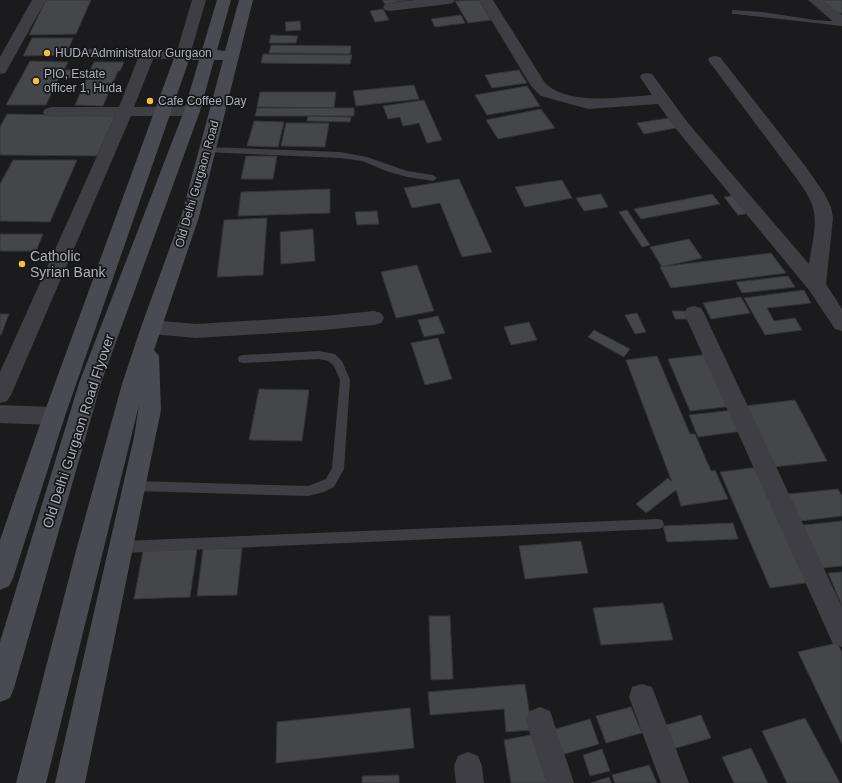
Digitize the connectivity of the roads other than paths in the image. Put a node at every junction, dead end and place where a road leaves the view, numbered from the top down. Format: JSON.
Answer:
{"nodes":[{"id":1,"x":39,"y":0,"type":"edge"},
{"id":2,"x":199,"y":0,"type":"edge"},
{"id":3,"x":224,"y":0,"type":"edge"},
{"id":4,"x":246,"y":0,"type":"edge"},
{"id":5,"x":448,"y":0,"type":"edge"},
{"id":6,"x":486,"y":0,"type":"edge"},
{"id":7,"x":815,"y":0,"type":"edge"},
{"id":8,"x":390,"y":7,"type":"dead end"},
{"id":9,"x":735,"y":12,"type":"dead end"},
{"id":10,"x":840,"y":19,"type":"edge"},
{"id":11,"x":90,"y":54,"type":"dead end"},
{"id":12,"x":147,"y":55,"type":"junction"},
{"id":13,"x":183,"y":55,"type":"junction"},
{"id":14,"x":232,"y":55,"type":"junction"},
{"id":15,"x":209,"y":56,"type":"junction"},
{"id":16,"x":715,"y":60,"type":"dead end"},
{"id":17,"x":0,"y":70,"type":"edge"},
{"id":18,"x":647,"y":77,"type":"dead end"},
{"id":19,"x":662,"y":98,"type":"junction"},
{"id":20,"x":125,"y":111,"type":"junction"},
{"id":21,"x":164,"y":111,"type":"junction"},
{"id":22,"x":192,"y":111,"type":"junction"},
{"id":23,"x":51,"y":112,"type":"dead end"},
{"id":24,"x":207,"y":150,"type":"junction"},
{"id":25,"x":433,"y":178,"type":"dead end"},
{"id":26,"x":816,"y":285,"type":"junction"},
{"id":27,"x":694,"y":313,"type":"dead end"},
{"id":28,"x":374,"y":318,"type":"dead end"},
{"id":29,"x":842,"y":324,"type":"edge"},
{"id":30,"x":149,"y":335,"type":"junction"},
{"id":31,"x":243,"y":359,"type":"dead end"},
{"id":32,"x":0,"y":396,"type":"edge"},
{"id":33,"x":0,"y":414,"type":"edge"},
{"id":34,"x":54,"y":416,"type":"junction"},
{"id":35,"x":134,"y":486,"type":"junction"},
{"id":36,"x":658,"y":524,"type":"dead end"},
{"id":37,"x":122,"y":547,"type":"junction"},
{"id":38,"x":0,"y":578,"type":"edge"},
{"id":39,"x":842,"y":635,"type":"edge"},
{"id":40,"x":0,"y":688,"type":"edge"},
{"id":41,"x":642,"y":697,"type":"dead end"},
{"id":42,"x":540,"y":721,"type":"dead end"},
{"id":43,"x":31,"y":783,"type":"edge"},
{"id":44,"x":70,"y":783,"type":"edge"},
{"id":45,"x":560,"y":783,"type":"edge"},
{"id":46,"x":675,"y":783,"type":"edge"}],
"edges":[{"from":1,"to":17,"type":"street"},
{"from":2,"to":13,"type":"street"},
{"from":3,"to":15,"type":"main road","name":"Old Delhi Gurgaon Road"},
{"from":4,"to":14,"type":"main road","name":"Old Delhi Gurgaon Road"},
{"from":5,"to":8,"type":"street"},
{"from":6,"to":19,"type":"street"},
{"from":7,"to":10,"type":"street"},
{"from":9,"to":10,"type":"lane"},
{"from":11,"to":12,"type":"street"},
{"from":12,"to":13,"type":"street"},
{"from":12,"to":20,"type":"street"},
{"from":13,"to":15,"type":"main road"},
{"from":13,"to":21,"type":"main road"},
{"from":14,"to":15,"type":"main road"},
{"from":14,"to":24,"type":"main road","name":"Old Delhi Gurgaon Road"},
{"from":15,"to":22,"type":"main road","name":"Old Delhi Gurgaon Road"},
{"from":16,"to":26,"type":"street"},
{"from":18,"to":19,"type":"street"},
{"from":19,"to":26,"type":"street"},
{"from":20,"to":21,"type":"street"},
{"from":20,"to":23,"type":"street"},
{"from":20,"to":32,"type":"street"},
{"from":21,"to":22,"type":"street"},
{"from":21,"to":34,"type":"main road"},
{"from":22,"to":40,"type":"main road","name":"Old Delhi Gurgaon Road Flyover"},
{"from":24,"to":25,"type":"lane"},
{"from":24,"to":30,"type":"main road","name":"Old Delhi Gurgaon Road"},
{"from":26,"to":29,"type":"street"},
{"from":27,"to":39,"type":"street"},
{"from":28,"to":30,"type":"street"},
{"from":30,"to":35,"type":"main road"},
{"from":30,"to":43,"type":"main road"},
{"from":31,"to":35,"type":"lane"},
{"from":33,"to":34,"type":"street"},
{"from":34,"to":38,"type":"main road"},
{"from":35,"to":37,"type":"main road"},
{"from":36,"to":37,"type":"lane"},
{"from":37,"to":44,"type":"main road"},
{"from":41,"to":46,"type":"street"},
{"from":42,"to":45,"type":"street"}]}
